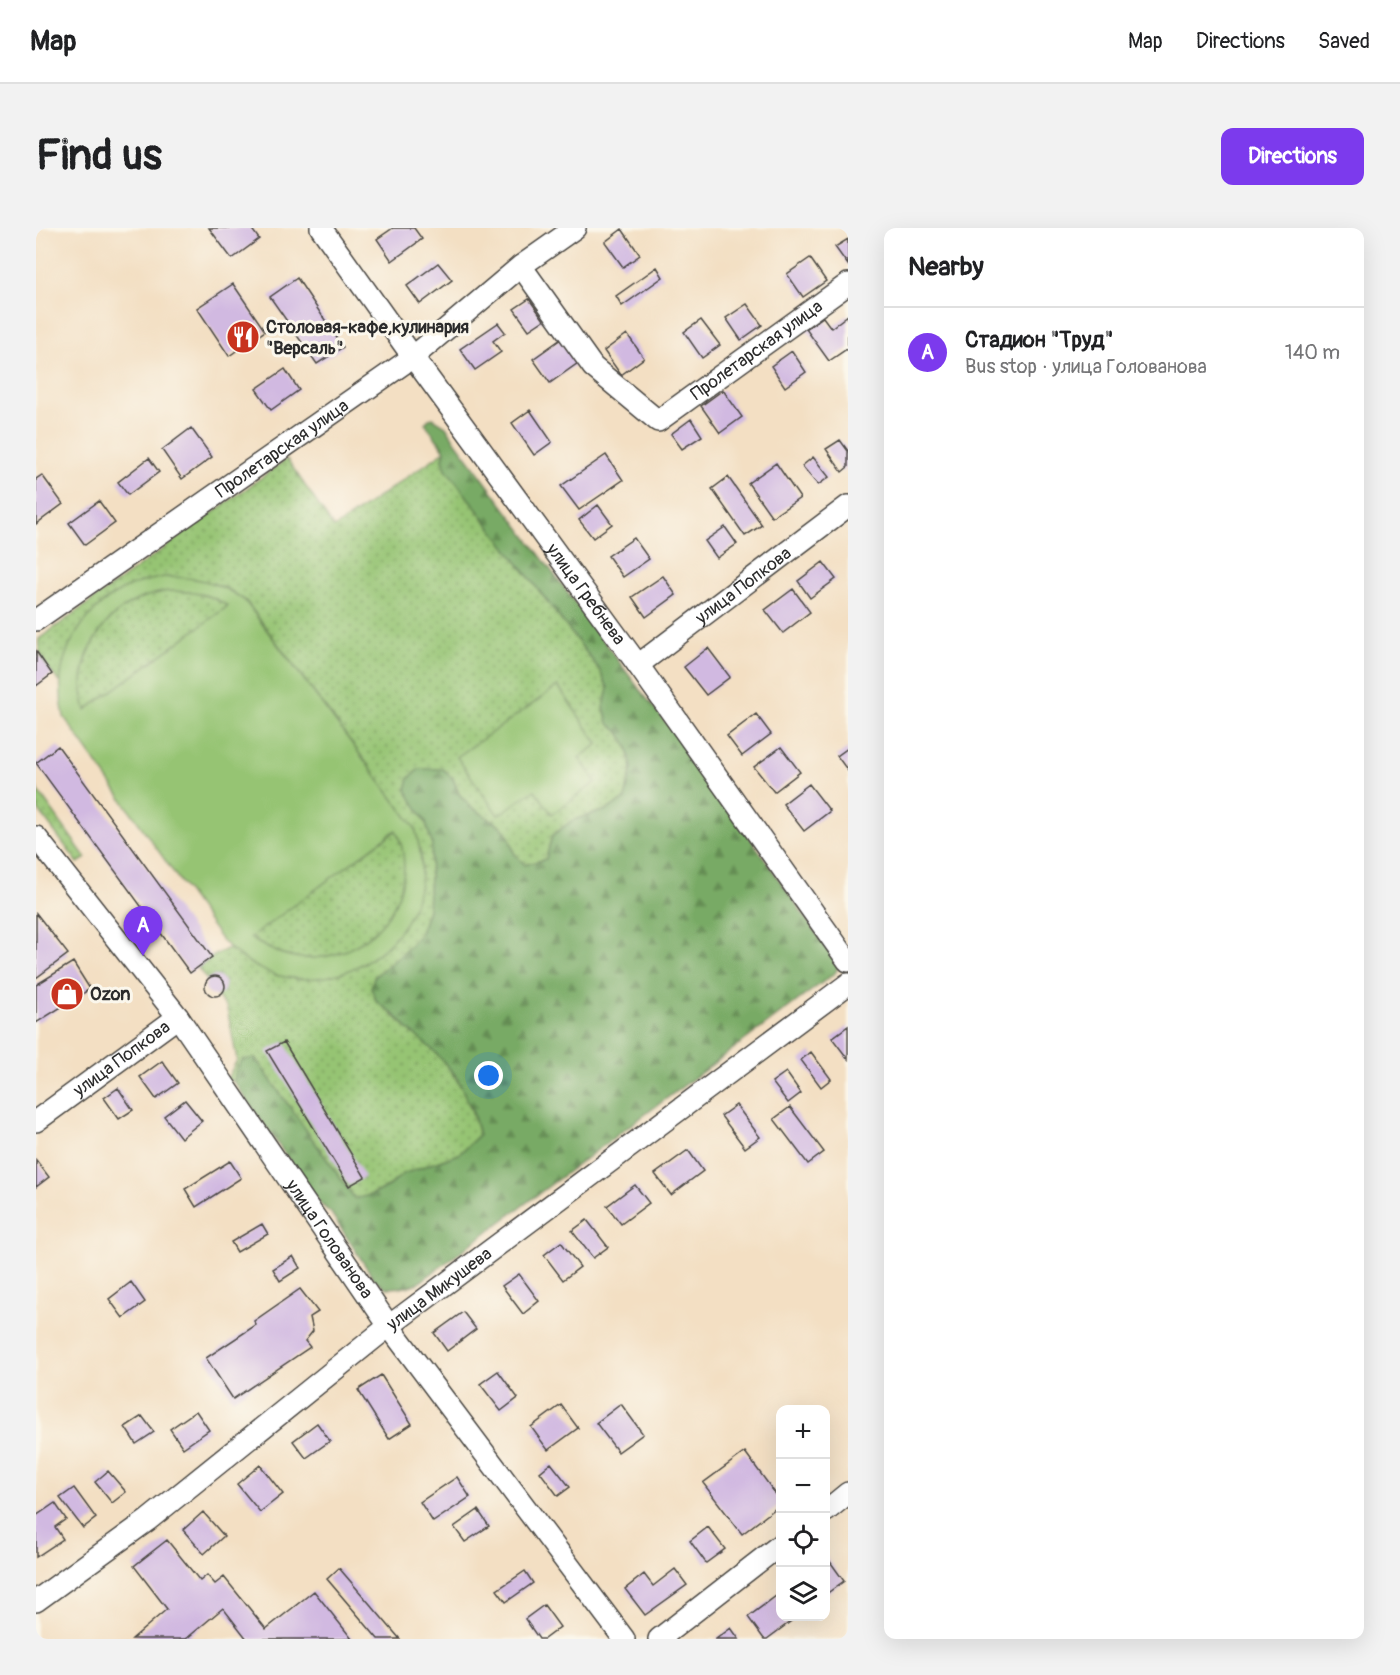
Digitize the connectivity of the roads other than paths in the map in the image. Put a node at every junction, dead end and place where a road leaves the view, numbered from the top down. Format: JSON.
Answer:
{"nodes":[{"id":1,"x":321,"y":228,"type":"edge"},
{"id":2,"x":575,"y":228,"type":"edge"},
{"id":3,"x":521,"y":266,"type":"junction"},
{"id":4,"x":848,"y":284,"type":"edge"},
{"id":5,"x":412,"y":357,"type":"junction"},
{"id":6,"x":848,"y":506,"type":"edge"},
{"id":7,"x":36,"y":620,"type":"edge"},
{"id":8,"x":638,"y":664,"type":"junction"},
{"id":9,"x":36,"y":837,"type":"edge"},
{"id":10,"x":848,"y":961,"type":"edge"},
{"id":11,"x":848,"y":984,"type":"edge"},
{"id":12,"x":178,"y":1017,"type":"junction"},
{"id":13,"x":36,"y":1120,"type":"edge"},
{"id":14,"x":389,"y":1326,"type":"junction"},
{"id":15,"x":848,"y":1493,"type":"edge"},
{"id":16,"x":830,"y":1506,"type":"edge"},
{"id":17,"x":776,"y":1548,"type":"edge"},
{"id":18,"x":36,"y":1601,"type":"edge"},
{"id":19,"x":624,"y":1639,"type":"edge"},
{"id":20,"x":659,"y":1639,"type":"edge"}],
"edges":[{"from":1,"to":5,"type":"street","name":"улица Гребнева"},
{"from":2,"to":3,"type":"street","name":"Пролетарская улица"},
{"from":3,"to":4,"type":"street","name":"Пролетарская улица"},
{"from":3,"to":5,"type":"street","name":"Пролетарская улица"},
{"from":5,"to":7,"type":"street","name":"Пролетарская улица"},
{"from":5,"to":8,"type":"street","name":"улица Гребнева"},
{"from":6,"to":8,"type":"street","name":"улица Попкова"},
{"from":8,"to":10,"type":"street","name":"улица Гребнева"},
{"from":9,"to":12,"type":"street","name":"улица Голованова"},
{"from":11,"to":14,"type":"street","name":"улица Микушева"},
{"from":12,"to":13,"type":"street","name":"улица Попкова"},
{"from":12,"to":14,"type":"street","name":"улица Голованова"},
{"from":14,"to":18,"type":"street","name":"улица Микушева"},
{"from":14,"to":19,"type":"street","name":"улица Голованова"},
{"from":15,"to":16,"type":"street"},
{"from":17,"to":20,"type":"street"}]}
